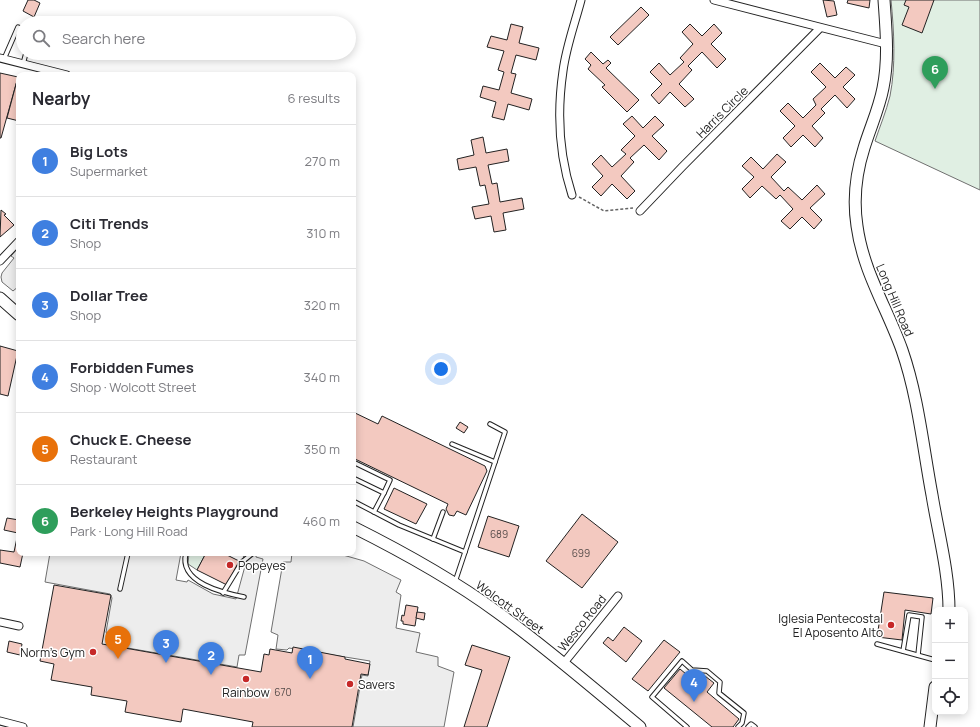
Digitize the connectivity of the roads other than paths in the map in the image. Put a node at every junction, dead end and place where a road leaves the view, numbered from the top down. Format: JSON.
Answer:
{"nodes":[{"id":1,"x":581,"y":0,"type":"edge"},
{"id":2,"x":714,"y":0,"type":"edge"},
{"id":3,"x":884,"y":0,"type":"edge"},
{"id":4,"x":820,"y":28,"type":"junction"},
{"id":5,"x":16,"y":31,"type":"edge"},
{"id":6,"x":886,"y":44,"type":"junction"},
{"id":7,"x":2,"y":58,"type":"edge"},
{"id":8,"x":24,"y":60,"type":"edge"},
{"id":9,"x":23,"y":64,"type":"junction"},
{"id":10,"x":55,"y":72,"type":"edge"},
{"id":11,"x":572,"y":194,"type":"road end"},
{"id":12,"x":640,"y":211,"type":"road end"},
{"id":13,"x":16,"y":244,"type":"edge"},
{"id":14,"x":0,"y":262,"type":"edge"},
{"id":15,"x":0,"y":298,"type":"edge"},
{"id":16,"x":16,"y":312,"type":"edge"},
{"id":17,"x":490,"y":424,"type":"dead end"},
{"id":18,"x":452,"y":444,"type":"dead end"},
{"id":19,"x":495,"y":462,"type":"junction"},
{"id":20,"x":356,"y":463,"type":"edge"},
{"id":21,"x":356,"y":479,"type":"edge"},
{"id":22,"x":384,"y":493,"type":"junction"},
{"id":23,"x":356,"y":503,"type":"edge"},
{"id":24,"x":374,"y":512,"type":"junction"},
{"id":25,"x":443,"y":512,"type":"dead end"},
{"id":26,"x":356,"y":529,"type":"edge"},
{"id":27,"x":433,"y":539,"type":"junction"},
{"id":28,"x":465,"y":552,"type":"junction"},
{"id":29,"x":127,"y":556,"type":"edge"},
{"id":30,"x":186,"y":556,"type":"edge"},
{"id":31,"x":249,"y":556,"type":"edge"},
{"id":32,"x":454,"y":583,"type":"junction"},
{"id":33,"x":120,"y":589,"type":"dead end"},
{"id":34,"x":224,"y":593,"type":"junction"},
{"id":35,"x":618,"y":596,"type":"dead end"},
{"id":36,"x":244,"y":597,"type":"dead end"},
{"id":37,"x":949,"y":607,"type":"edge"},
{"id":38,"x":0,"y":622,"type":"edge"},
{"id":39,"x":19,"y":626,"type":"dead end"},
{"id":40,"x":877,"y":644,"type":"dead end"},
{"id":41,"x":904,"y":651,"type":"junction"},
{"id":42,"x":918,"y":655,"type":"junction"},
{"id":43,"x":932,"y":659,"type":"edge"},
{"id":44,"x":563,"y":664,"type":"junction"},
{"id":45,"x":932,"y":711,"type":"edge"},
{"id":46,"x":0,"y":721,"type":"edge"},
{"id":47,"x":684,"y":726,"type":"edge"},
{"id":48,"x":22,"y":727,"type":"edge"},
{"id":49,"x":640,"y":727,"type":"edge"},
{"id":50,"x":738,"y":727,"type":"edge"},
{"id":51,"x":748,"y":727,"type":"edge"},
{"id":52,"x":755,"y":727,"type":"edge"},
{"id":53,"x":930,"y":727,"type":"edge"}],
"edges":[{"from":1,"to":11,"type":"street"},
{"from":2,"to":4,"type":"street"},
{"from":3,"to":6,"type":"main road","name":"Long Hill Road"},
{"from":4,"to":6,"type":"street"},
{"from":4,"to":12,"type":"street","name":"Harris Circle"},
{"from":5,"to":7,"type":"lane"},
{"from":6,"to":37,"type":"main road","name":"Long Hill Road"},
{"from":7,"to":9,"type":"street"},
{"from":8,"to":9,"type":"lane"},
{"from":9,"to":10,"type":"street"},
{"from":13,"to":14,"type":"street"},
{"from":15,"to":16,"type":"main road"},
{"from":17,"to":19,"type":"lane"},
{"from":18,"to":19,"type":"lane"},
{"from":19,"to":28,"type":"lane"},
{"from":20,"to":22,"type":"lane"},
{"from":21,"to":22,"type":"lane"},
{"from":22,"to":24,"type":"lane"},
{"from":23,"to":24,"type":"lane"},
{"from":24,"to":27,"type":"lane"},
{"from":25,"to":27,"type":"lane"},
{"from":26,"to":32,"type":"main road","name":"Wolcott Street"},
{"from":27,"to":28,"type":"lane"},
{"from":28,"to":32,"type":"lane"},
{"from":29,"to":33,"type":"lane"},
{"from":30,"to":34,"type":"lane"},
{"from":31,"to":34,"type":"lane"},
{"from":32,"to":44,"type":"main road","name":"Wolcott Street"},
{"from":34,"to":36,"type":"lane"},
{"from":35,"to":44,"type":"street","name":"Wesco Road"},
{"from":38,"to":39,"type":"street"},
{"from":40,"to":41,"type":"lane"},
{"from":41,"to":42,"type":"lane"},
{"from":41,"to":42,"type":"lane"},
{"from":42,"to":43,"type":"lane"},
{"from":44,"to":49,"type":"main road","name":"Wolcott Street"},
{"from":45,"to":53,"type":"main road"},
{"from":46,"to":48,"type":"street"},
{"from":47,"to":50,"type":"lane"},
{"from":51,"to":52,"type":"lane"}]}
